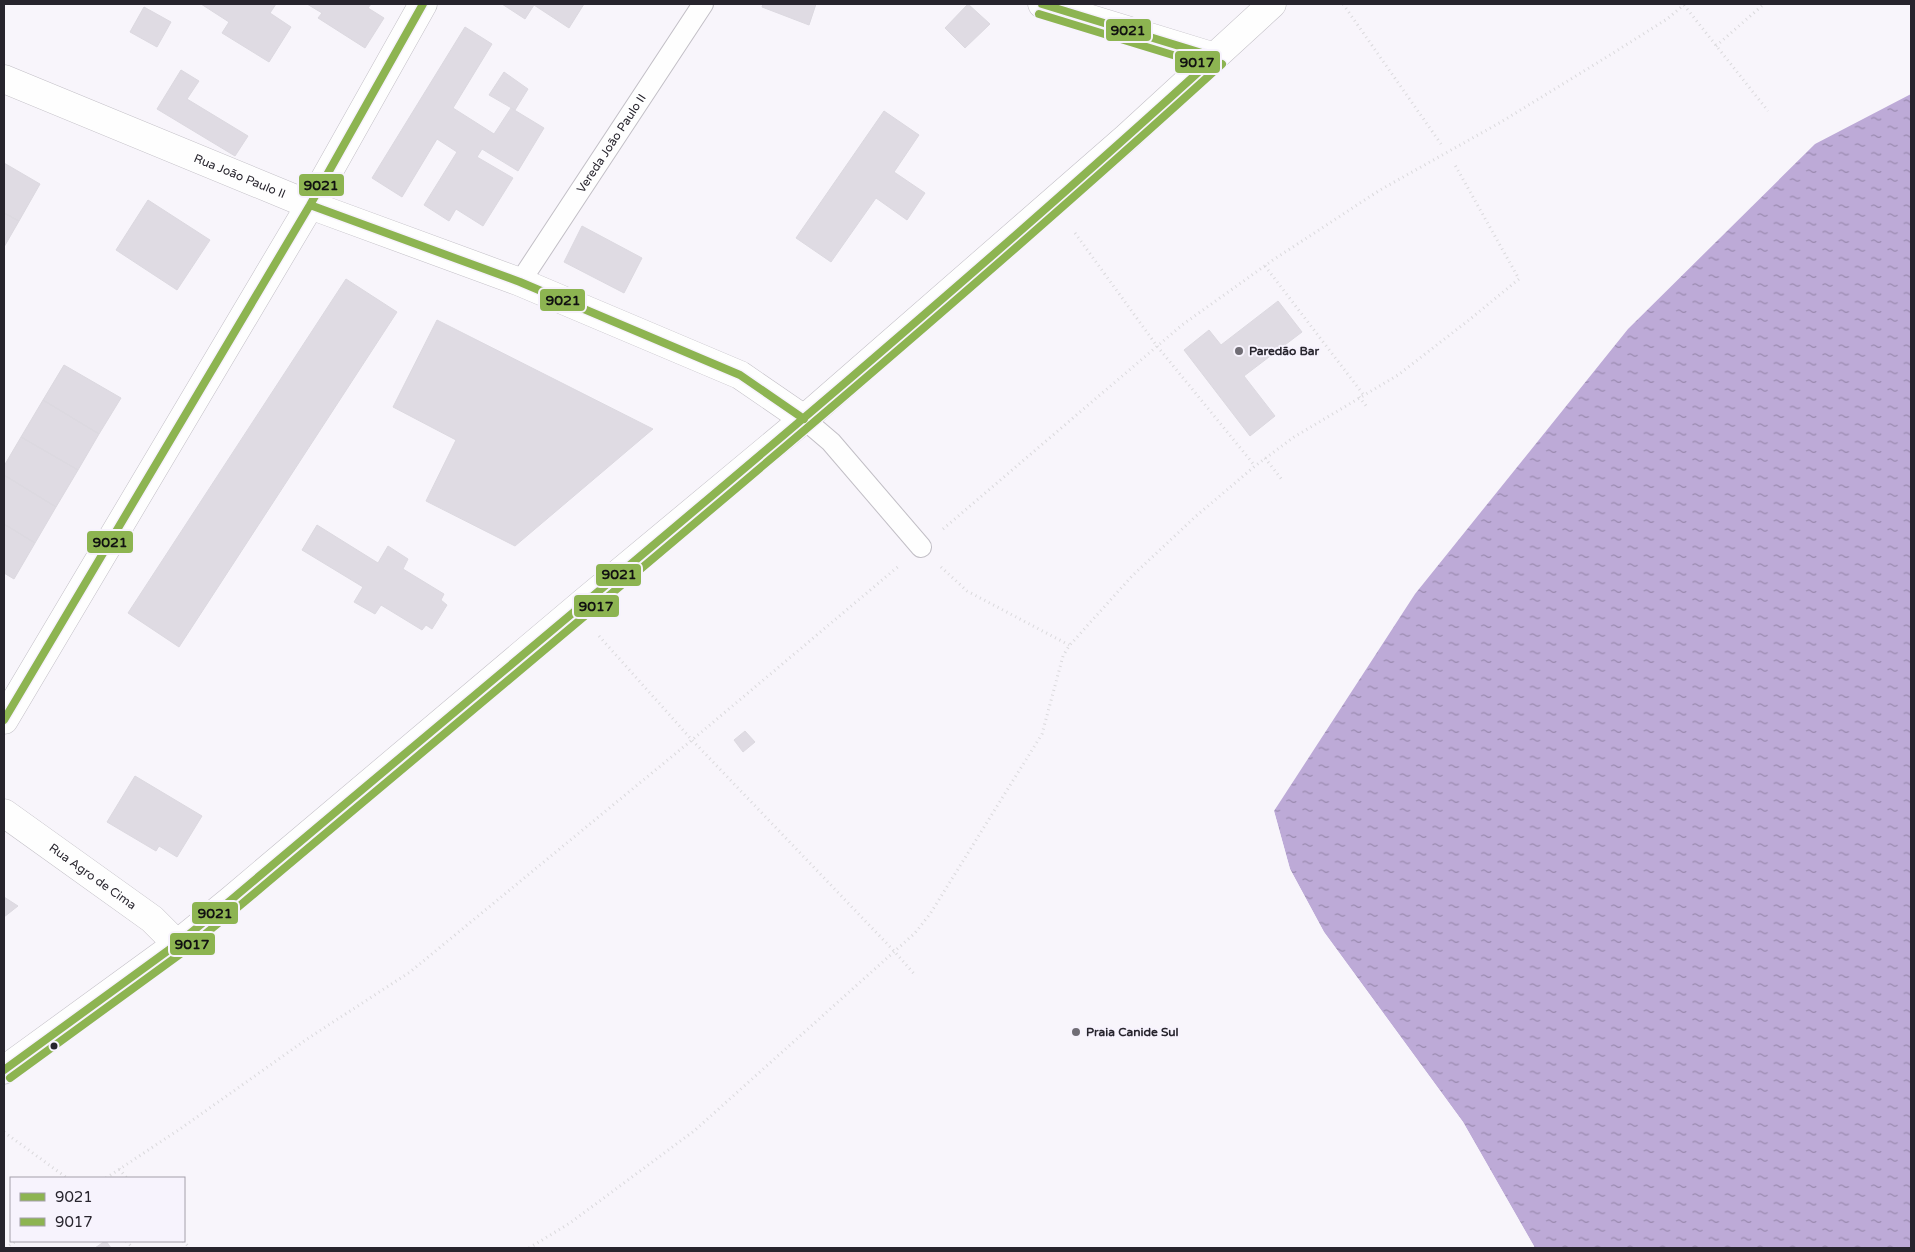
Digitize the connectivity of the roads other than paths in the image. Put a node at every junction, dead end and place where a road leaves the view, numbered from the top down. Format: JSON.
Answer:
{"nodes":[{"id":1,"x":424,"y":4,"type":"edge"},
{"id":2,"x":703,"y":4,"type":"edge"},
{"id":3,"x":1042,"y":4,"type":"edge"},
{"id":4,"x":1272,"y":4,"type":"edge"},
{"id":5,"x":1216,"y":57,"type":"junction"},
{"id":6,"x":4,"y":79,"type":"edge"},
{"id":7,"x":310,"y":205,"type":"junction"},
{"id":8,"x":520,"y":282,"type":"junction"},
{"id":9,"x":804,"y":419,"type":"junction"},
{"id":10,"x":921,"y":547,"type":"road end"},
{"id":11,"x":4,"y":720,"type":"edge"},
{"id":12,"x":4,"y":812,"type":"edge"},
{"id":13,"x":177,"y":944,"type":"junction"},
{"id":14,"x":4,"y":1070,"type":"edge"}],
"edges":[{"from":1,"to":7,"type":"street"},
{"from":2,"to":8,"type":"lane","name":"Vereda João Paulo II"},
{"from":3,"to":5,"type":"street"},
{"from":4,"to":5,"type":"street"},
{"from":5,"to":9,"type":"street"},
{"from":6,"to":7,"type":"street","name":"Rua João Paulo II"},
{"from":7,"to":8,"type":"street","name":"Rua João Paulo II"},
{"from":7,"to":11,"type":"street"},
{"from":8,"to":9,"type":"street","name":"Rua João Paulo II"},
{"from":9,"to":10,"type":"lane"},
{"from":9,"to":13,"type":"street"},
{"from":12,"to":13,"type":"street","name":"Rua Agro de Cima"},
{"from":13,"to":14,"type":"street"}]}
